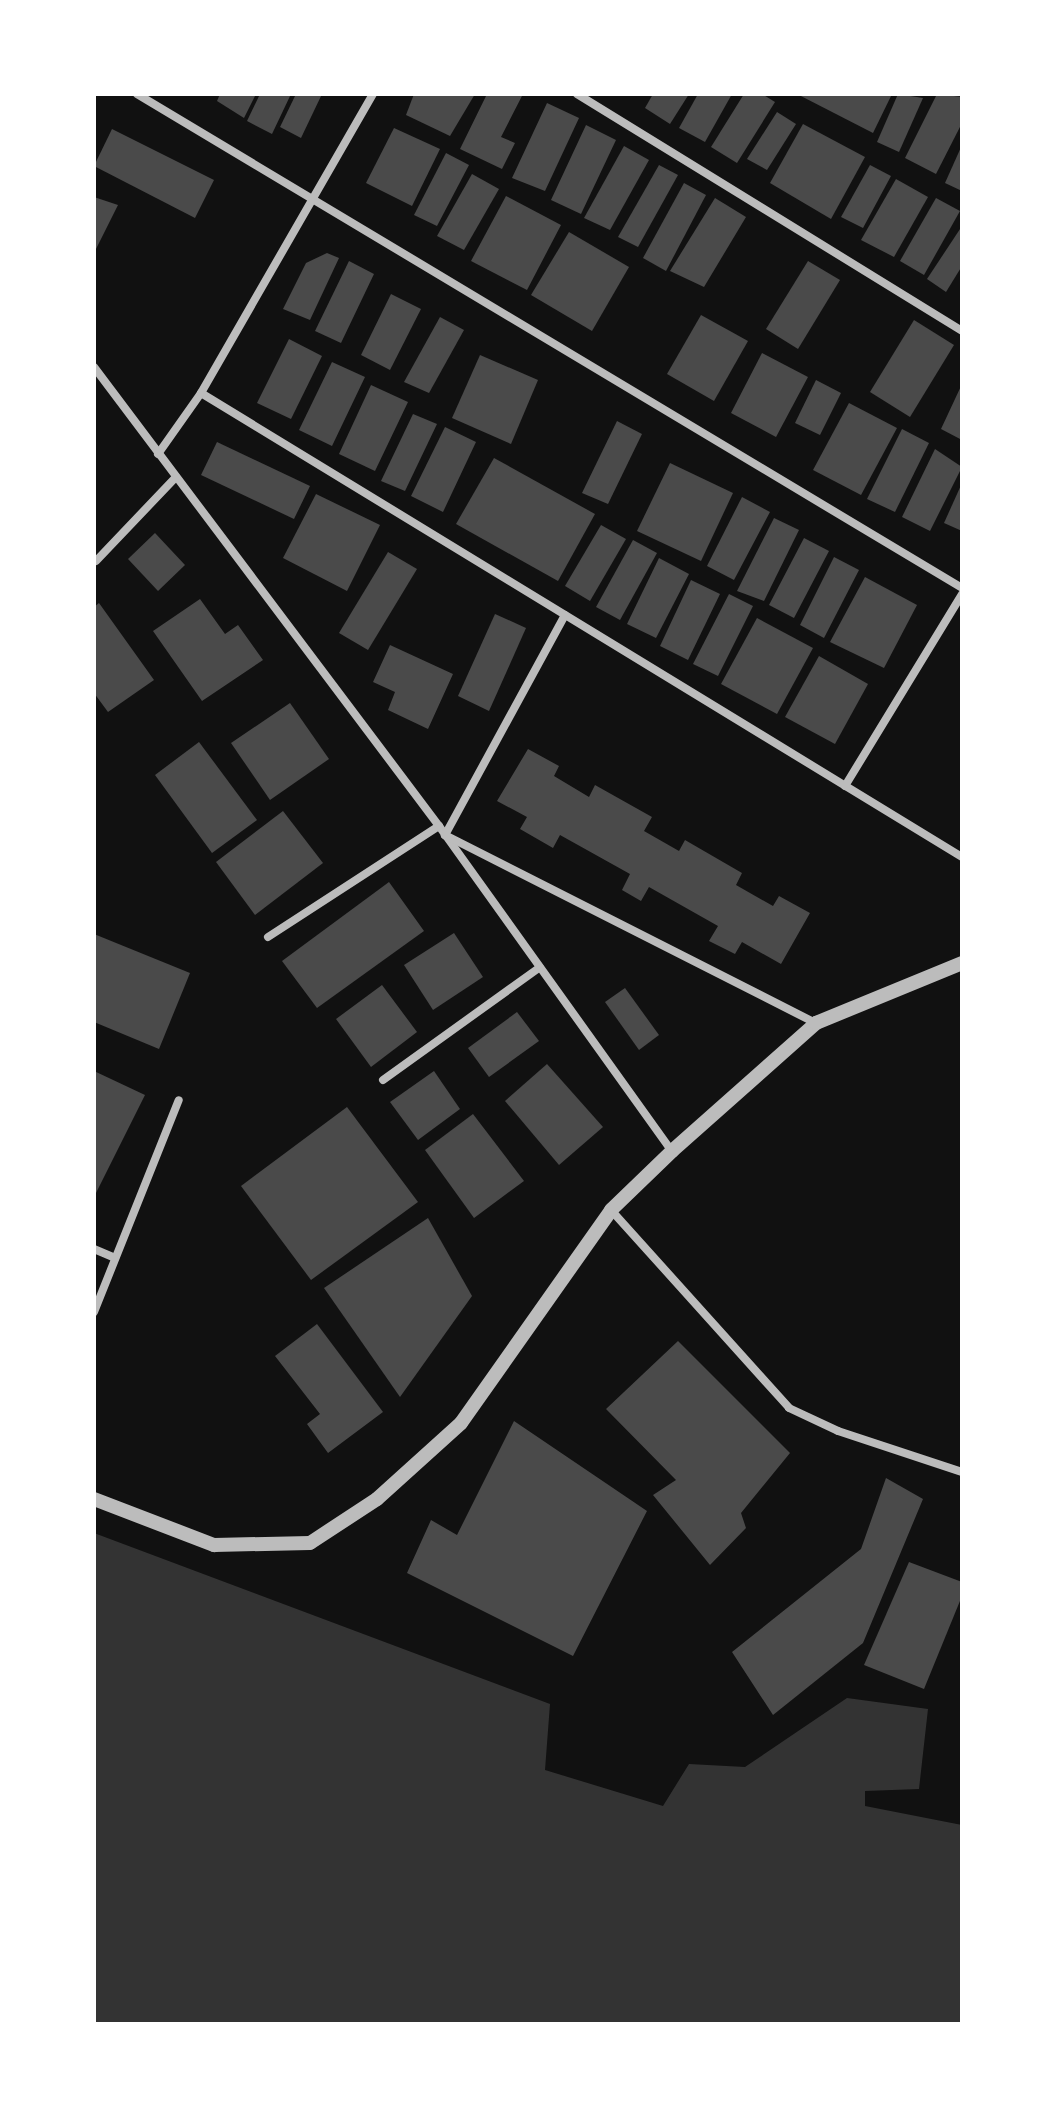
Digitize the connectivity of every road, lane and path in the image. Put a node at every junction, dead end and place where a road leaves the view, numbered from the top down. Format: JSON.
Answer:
{"nodes":[{"id":1,"x":137,"y":94,"type":"edge"},
{"id":2,"x":373,"y":94,"type":"edge"},
{"id":3,"x":577,"y":94,"type":"edge"},
{"id":4,"x":315,"y":196,"type":"junction"},
{"id":5,"x":962,"y":331,"type":"edge"},
{"id":6,"x":94,"y":367,"type":"edge"},
{"id":7,"x":201,"y":393,"type":"junction"},
{"id":8,"x":158,"y":454,"type":"junction"},
{"id":9,"x":176,"y":477,"type":"junction"},
{"id":10,"x":96,"y":561,"type":"dead end"},
{"id":11,"x":962,"y":591,"type":"edge"},
{"id":12,"x":565,"y":615,"type":"junction"},
{"id":13,"x":845,"y":786,"type":"junction"},
{"id":14,"x":439,"y":826,"type":"junction"},
{"id":15,"x":445,"y":835,"type":"junction"},
{"id":16,"x":962,"y":857,"type":"edge"},
{"id":17,"x":268,"y":937,"type":"dead end"},
{"id":18,"x":962,"y":963,"type":"edge"},
{"id":19,"x":540,"y":967,"type":"junction"},
{"id":20,"x":816,"y":1023,"type":"junction"},
{"id":21,"x":383,"y":1080,"type":"dead end"},
{"id":22,"x":179,"y":1100,"type":"dead end"},
{"id":23,"x":672,"y":1151,"type":"junction"},
{"id":24,"x":611,"y":1210,"type":"junction"},
{"id":25,"x":94,"y":1249,"type":"edge"},
{"id":26,"x":115,"y":1258,"type":"junction"},
{"id":27,"x":94,"y":1312,"type":"edge"},
{"id":28,"x":962,"y":1472,"type":"edge"},
{"id":29,"x":94,"y":1499,"type":"edge"}],
"edges":[{"from":1,"to":4,"type":"street"},
{"from":2,"to":4,"type":"street"},
{"from":3,"to":5,"type":"street"},
{"from":4,"to":7,"type":"street"},
{"from":4,"to":11,"type":"street"},
{"from":6,"to":8,"type":"street"},
{"from":7,"to":8,"type":"street"},
{"from":7,"to":12,"type":"street"},
{"from":8,"to":9,"type":"street"},
{"from":9,"to":10,"type":"street"},
{"from":9,"to":14,"type":"street"},
{"from":11,"to":13,"type":"street"},
{"from":12,"to":13,"type":"street"},
{"from":12,"to":15,"type":"street"},
{"from":13,"to":16,"type":"street"},
{"from":14,"to":15,"type":"street"},
{"from":14,"to":17,"type":"street"},
{"from":15,"to":19,"type":"street"},
{"from":15,"to":20,"type":"street"},
{"from":18,"to":20,"type":"street"},
{"from":19,"to":21,"type":"street"},
{"from":19,"to":23,"type":"street"},
{"from":20,"to":23,"type":"street"},
{"from":22,"to":26,"type":"street"},
{"from":23,"to":24,"type":"street"},
{"from":24,"to":28,"type":"street"},
{"from":24,"to":29,"type":"street"},
{"from":25,"to":26,"type":"street"},
{"from":26,"to":27,"type":"street"}]}
